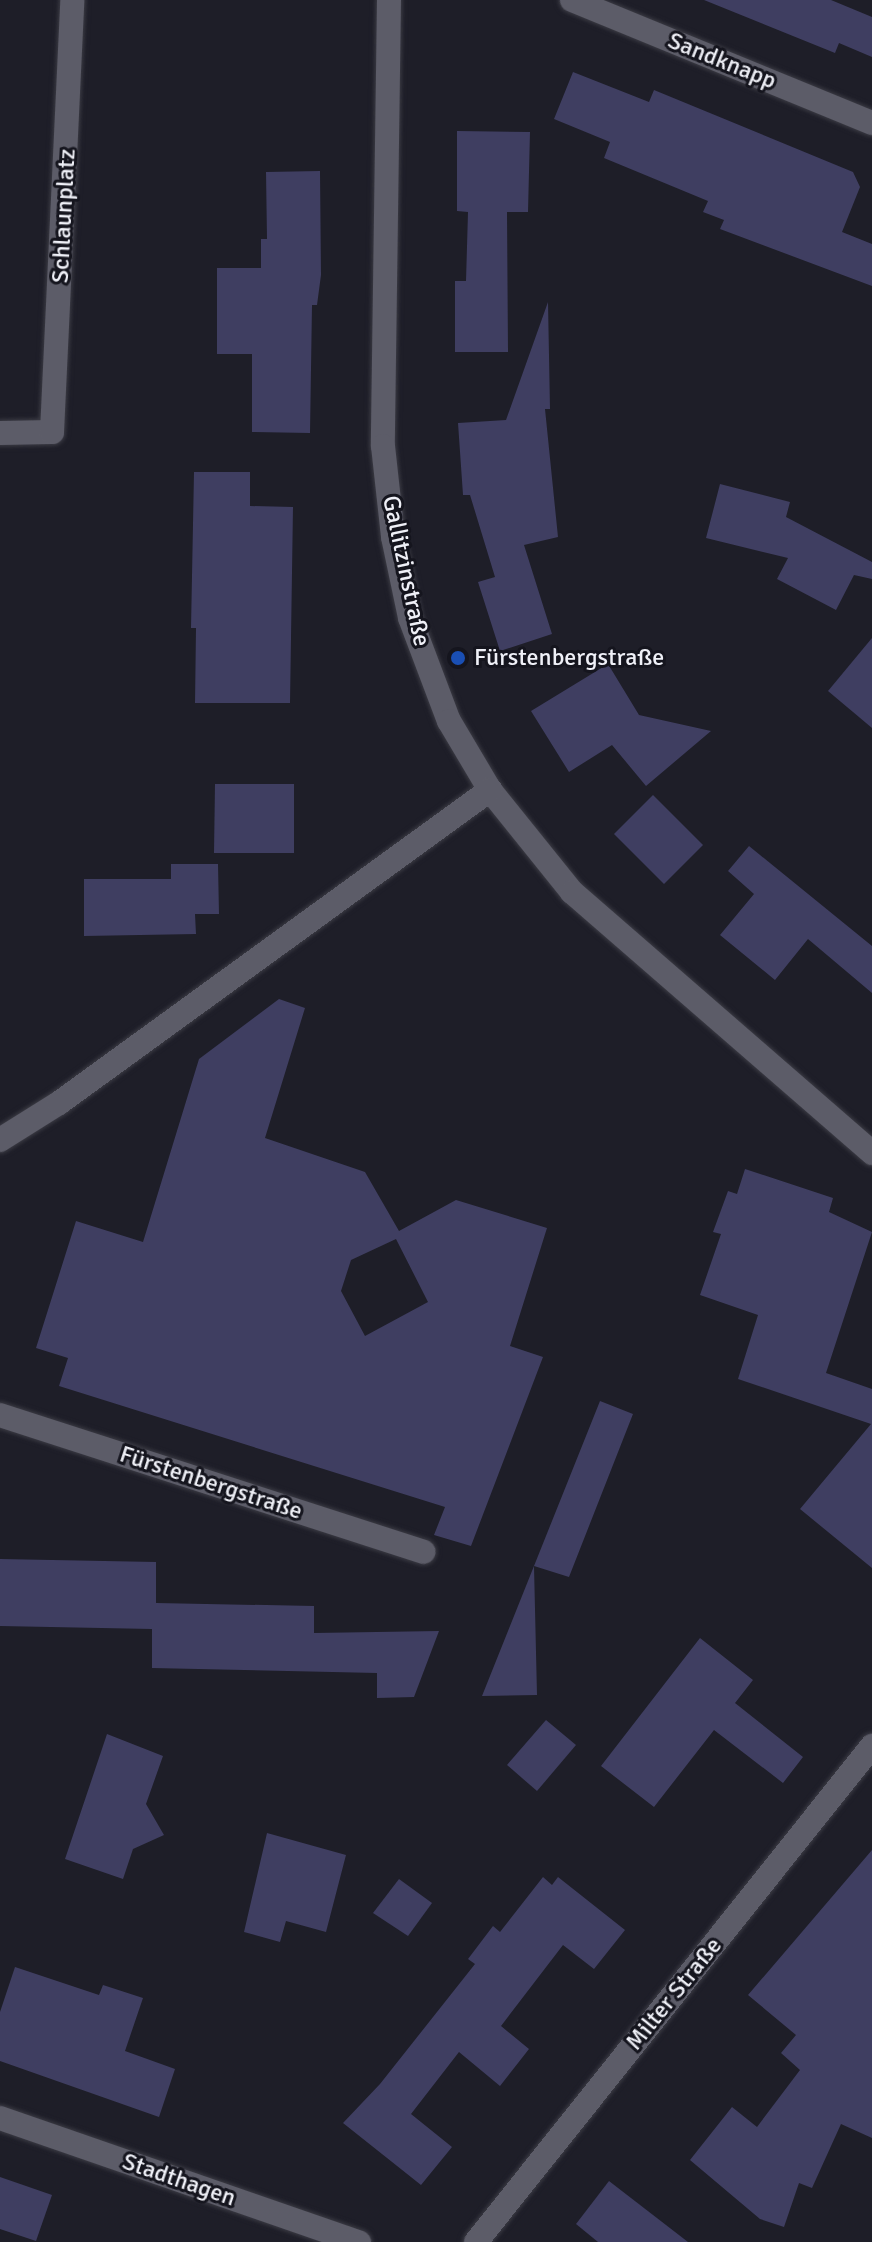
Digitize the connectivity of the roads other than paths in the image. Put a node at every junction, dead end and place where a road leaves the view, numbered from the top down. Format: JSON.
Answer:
{"nodes":[{"id":1,"x":72,"y":0,"type":"edge"},
{"id":2,"x":389,"y":0,"type":"edge"},
{"id":3,"x":572,"y":0,"type":"edge"},
{"id":4,"x":872,"y":123,"type":"edge"},
{"id":5,"x":0,"y":433,"type":"edge"},
{"id":6,"x":490,"y":790,"type":"junction"},
{"id":7,"x":0,"y":1140,"type":"edge"},
{"id":8,"x":872,"y":1153,"type":"edge"},
{"id":9,"x":0,"y":1415,"type":"edge"},
{"id":10,"x":423,"y":1552,"type":"dead end"},
{"id":11,"x":872,"y":1746,"type":"edge"},
{"id":12,"x":0,"y":2118,"type":"edge"},
{"id":13,"x":359,"y":2242,"type":"edge"},
{"id":14,"x":476,"y":2242,"type":"edge"}],
"edges":[{"from":1,"to":5,"type":"street","name":"Schlaunplatz"},
{"from":2,"to":6,"type":"street","name":"Gallitzinstraße"},
{"from":3,"to":4,"type":"street","name":"Sandknapp"},
{"from":6,"to":7,"type":"street"},
{"from":6,"to":8,"type":"street","name":"Gallitzinstraße"},
{"from":9,"to":10,"type":"street","name":"Fürstenbergstraße"},
{"from":11,"to":14,"type":"street","name":"Milter Straße"},
{"from":12,"to":13,"type":"street","name":"Stadthagen"}]}
